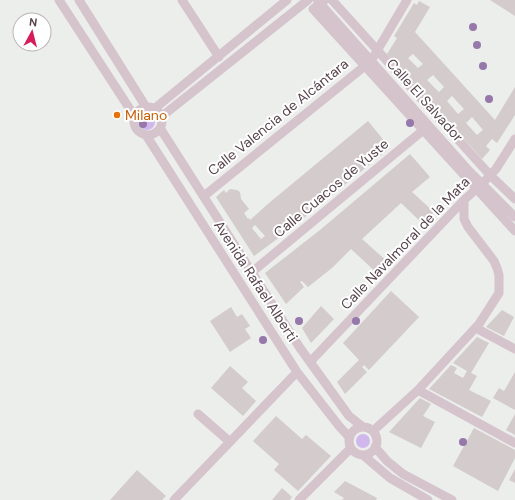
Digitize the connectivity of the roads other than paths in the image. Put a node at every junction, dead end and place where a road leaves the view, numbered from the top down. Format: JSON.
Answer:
{"nodes":[{"id":1,"x":59,"y":0,"type":"edge"},
{"id":2,"x":79,"y":0,"type":"edge"},
{"id":3,"x":182,"y":0,"type":"edge"},
{"id":4,"x":287,"y":0,"type":"edge"},
{"id":5,"x":308,"y":0,"type":"edge"},
{"id":6,"x":317,"y":0,"type":"edge"},
{"id":7,"x":325,"y":0,"type":"edge"},
{"id":8,"x":332,"y":0,"type":"edge"},
{"id":9,"x":407,"y":0,"type":"edge"},
{"id":10,"x":219,"y":57,"type":"junction"},
{"id":11,"x":371,"y":60,"type":"junction"},
{"id":12,"x":150,"y":108,"type":"junction"},
{"id":13,"x":135,"y":117,"type":"junction"},
{"id":14,"x":161,"y":117,"type":"junction"},
{"id":15,"x":429,"y":126,"type":"junction"},
{"id":16,"x":160,"y":128,"type":"junction"},
{"id":17,"x":146,"y":135,"type":"junction"},
{"id":18,"x":515,"y":139,"type":"edge"},
{"id":19,"x":490,"y":175,"type":"junction"},
{"id":20,"x":479,"y":187,"type":"junction"},
{"id":21,"x":204,"y":196,"type":"junction"},
{"id":22,"x":515,"y":199,"type":"edge"},
{"id":23,"x":464,"y":200,"type":"junction"},
{"id":24,"x":515,"y":217,"type":"edge"},
{"id":25,"x":515,"y":232,"type":"edge"},
{"id":26,"x":252,"y":272,"type":"junction"},
{"id":27,"x":476,"y":328,"type":"junction"},
{"id":28,"x":515,"y":349,"type":"edge"},
{"id":29,"x":310,"y":362,"type":"junction"},
{"id":30,"x":297,"y":372,"type":"junction"},
{"id":31,"x":418,"y":390,"type":"junction"},
{"id":32,"x":198,"y":414,"type":"dead end"},
{"id":33,"x":363,"y":427,"type":"junction"},
{"id":34,"x":373,"y":431,"type":"junction"},
{"id":35,"x":349,"y":437,"type":"junction"},
{"id":36,"x":230,"y":442,"type":"junction"},
{"id":37,"x":515,"y":443,"type":"edge"},
{"id":38,"x":376,"y":447,"type":"junction"},
{"id":39,"x":351,"y":448,"type":"junction"},
{"id":40,"x":363,"y":455,"type":"junction"},
{"id":41,"x":174,"y":500,"type":"edge"},
{"id":42,"x":300,"y":500,"type":"edge"},
{"id":43,"x":428,"y":500,"type":"edge"},
{"id":44,"x":452,"y":500,"type":"edge"}],
"edges":[{"from":1,"to":13,"type":"street"},
{"from":2,"to":12,"type":"street"},
{"from":3,"to":10,"type":"street"},
{"from":4,"to":10,"type":"street"},
{"from":5,"to":14,"type":"street"},
{"from":6,"to":11,"type":"street","name":"Calle El Salvador"},
{"from":7,"to":20,"type":"street"},
{"from":8,"to":19,"type":"street"},
{"from":9,"to":11,"type":"street","name":"Calle Valencia de Alcántara"},
{"from":10,"to":12,"type":"street"},
{"from":11,"to":15,"type":"street","name":"Calle El Salvador"},
{"from":11,"to":21,"type":"street","name":"Calle Valencia de Alcántara"},
{"from":12,"to":13,"type":"street"},
{"from":12,"to":14,"type":"street"},
{"from":13,"to":17,"type":"street"},
{"from":14,"to":16,"type":"street"},
{"from":15,"to":20,"type":"street","name":"Calle El Salvador"},
{"from":15,"to":26,"type":"street","name":"Calle Cuacos de Yuste"},
{"from":16,"to":17,"type":"street"},
{"from":16,"to":21,"type":"street","name":"Avenida Rafael Alberti"},
{"from":17,"to":30,"type":"street","name":"Avenida Rafael Alberti"},
{"from":18,"to":19,"type":"street","name":"Calle Navalmoral de la Mata"},
{"from":19,"to":20,"type":"street","name":"Calle Navalmoral de la Mata"},
{"from":19,"to":22,"type":"street"},
{"from":20,"to":23,"type":"street","name":"Calle Navalmoral de la Mata"},
{"from":20,"to":24,"type":"street","name":"Calle El Salvador"},
{"from":20,"to":25,"type":"street"},
{"from":21,"to":26,"type":"street","name":"Avenida Rafael Alberti"},
{"from":23,"to":27,"type":"street"},
{"from":23,"to":29,"type":"street","name":"Calle Navalmoral de la Mata"},
{"from":26,"to":29,"type":"street","name":"Avenida Rafael Alberti"},
{"from":27,"to":28,"type":"street"},
{"from":27,"to":31,"type":"street"},
{"from":29,"to":33,"type":"street","name":"Avenida Rafael Alberti"},
{"from":30,"to":35,"type":"street","name":"Avenida Rafael Alberti"},
{"from":30,"to":36,"type":"street"},
{"from":31,"to":34,"type":"street"},
{"from":31,"to":37,"type":"street"},
{"from":32,"to":36,"type":"street"},
{"from":33,"to":34,"type":"street"},
{"from":33,"to":35,"type":"street"},
{"from":34,"to":38,"type":"street"},
{"from":35,"to":39,"type":"street"},
{"from":36,"to":41,"type":"street"},
{"from":38,"to":40,"type":"street"},
{"from":38,"to":44,"type":"street"},
{"from":39,"to":40,"type":"street"},
{"from":39,"to":42,"type":"street"},
{"from":40,"to":43,"type":"street"}]}
